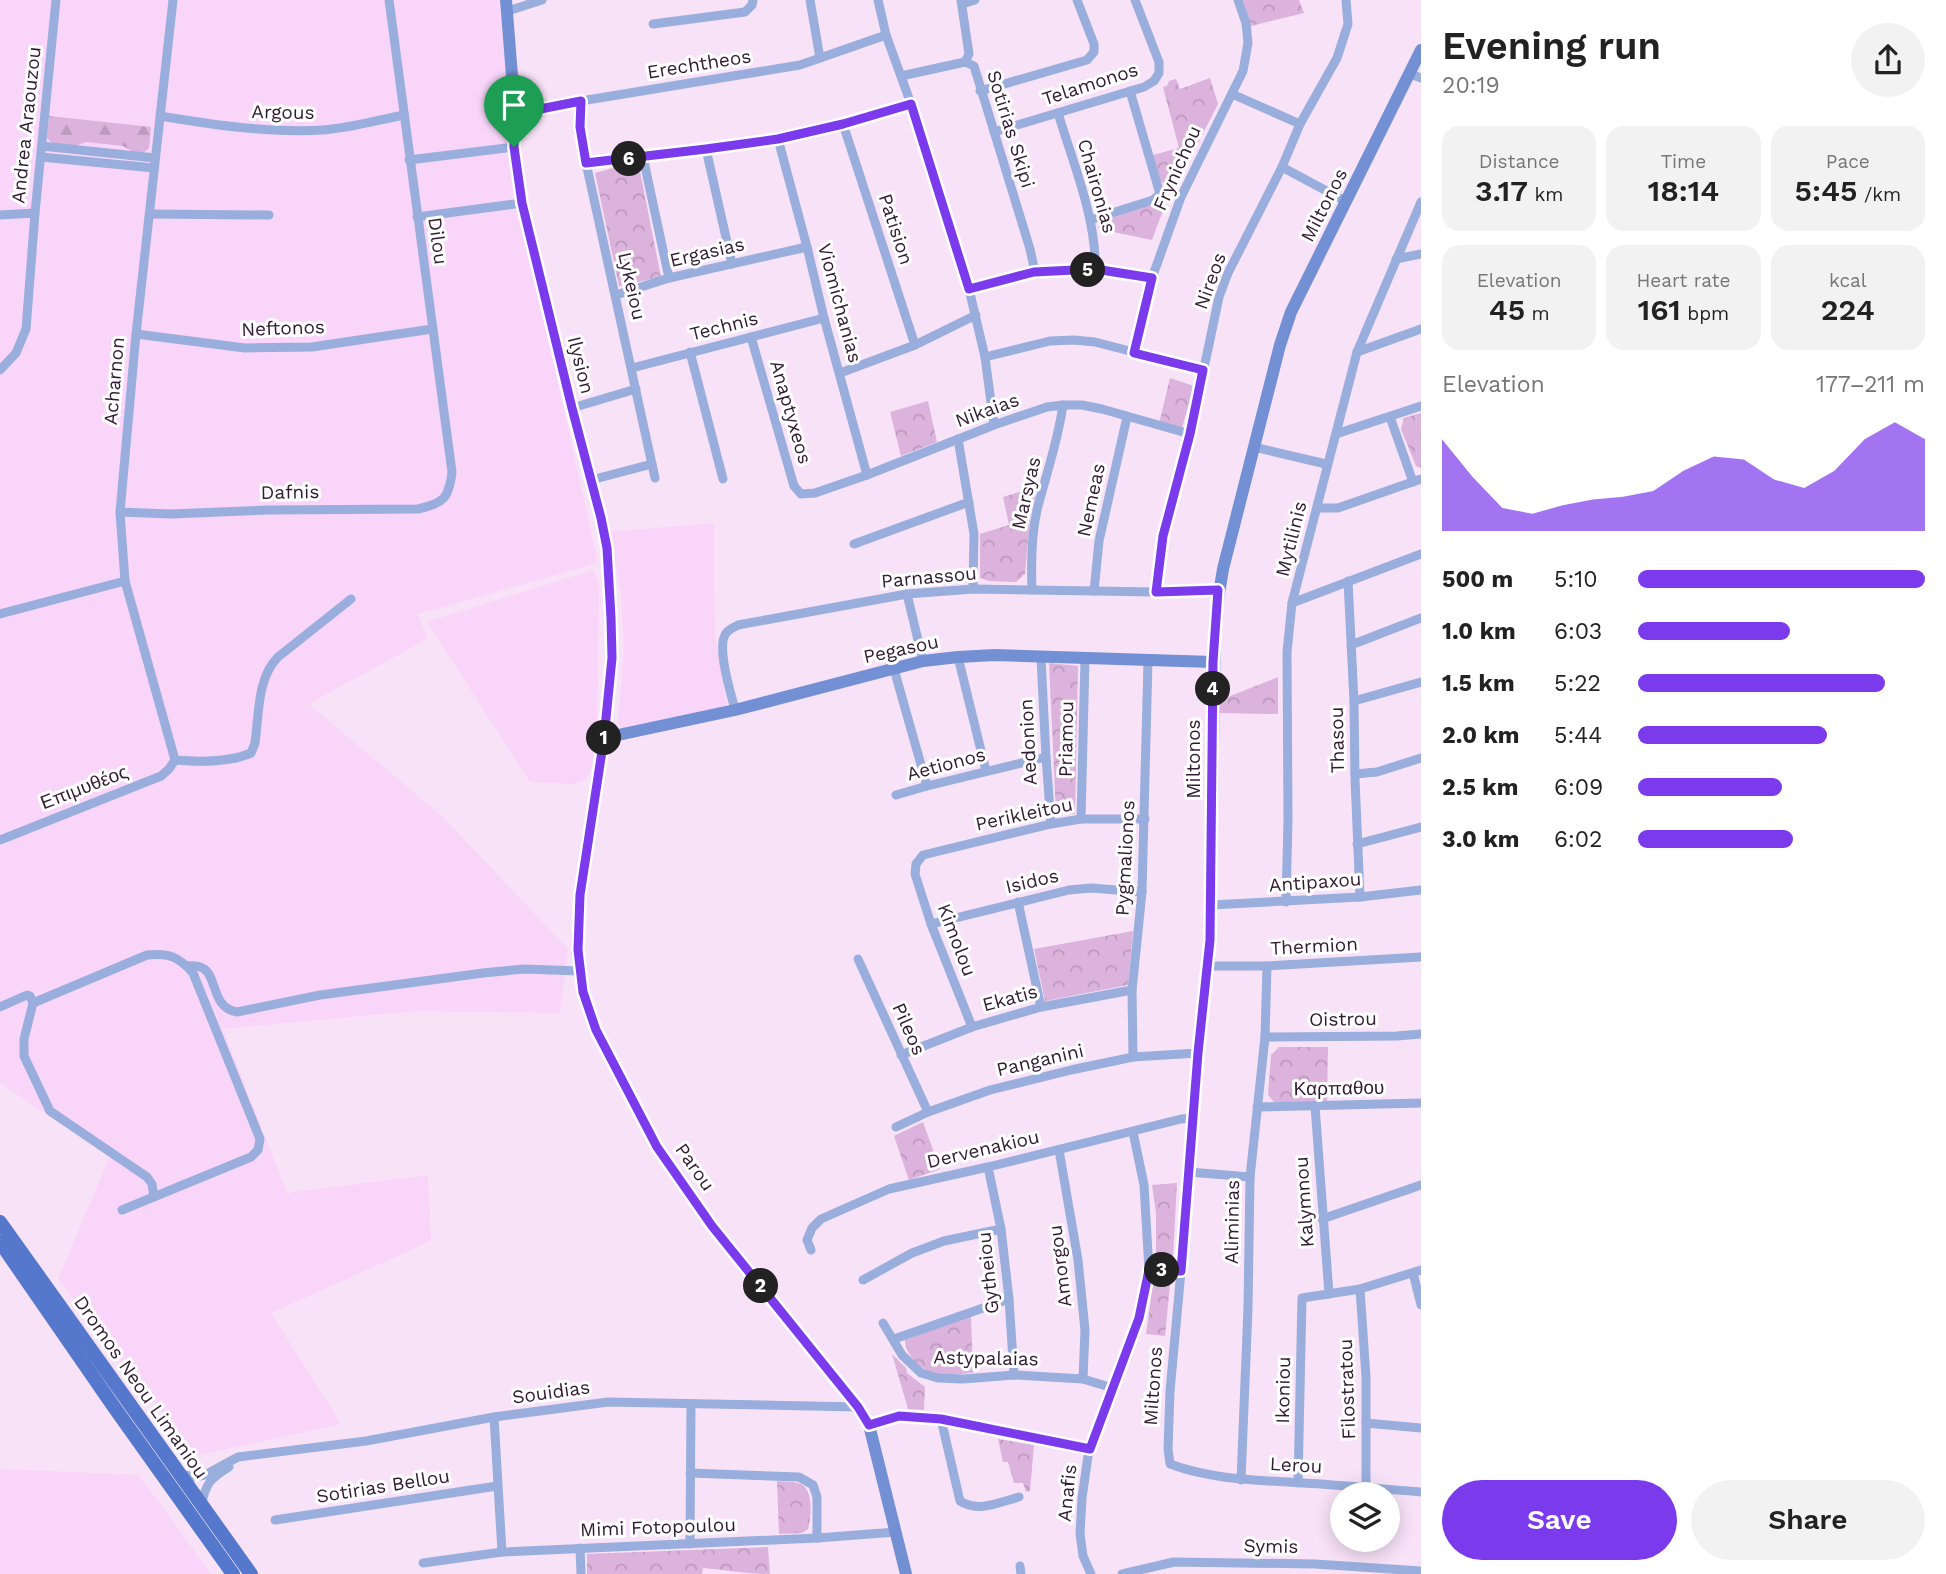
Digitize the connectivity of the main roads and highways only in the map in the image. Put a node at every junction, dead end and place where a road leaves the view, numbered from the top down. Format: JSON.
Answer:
{"nodes":[{"id":1,"x":0,"y":1222,"type":"edge"},
{"id":2,"x":0,"y":1242,"type":"edge"},
{"id":3,"x":233,"y":1574,"type":"edge"},
{"id":4,"x":251,"y":1574,"type":"edge"}],
"edges":[{"from":1,"to":4,"type":"main road","name":"Dromos Neou Limaniou"},
{"from":2,"to":3,"type":"main road","name":"Dromos Neou Limaniou"}]}
